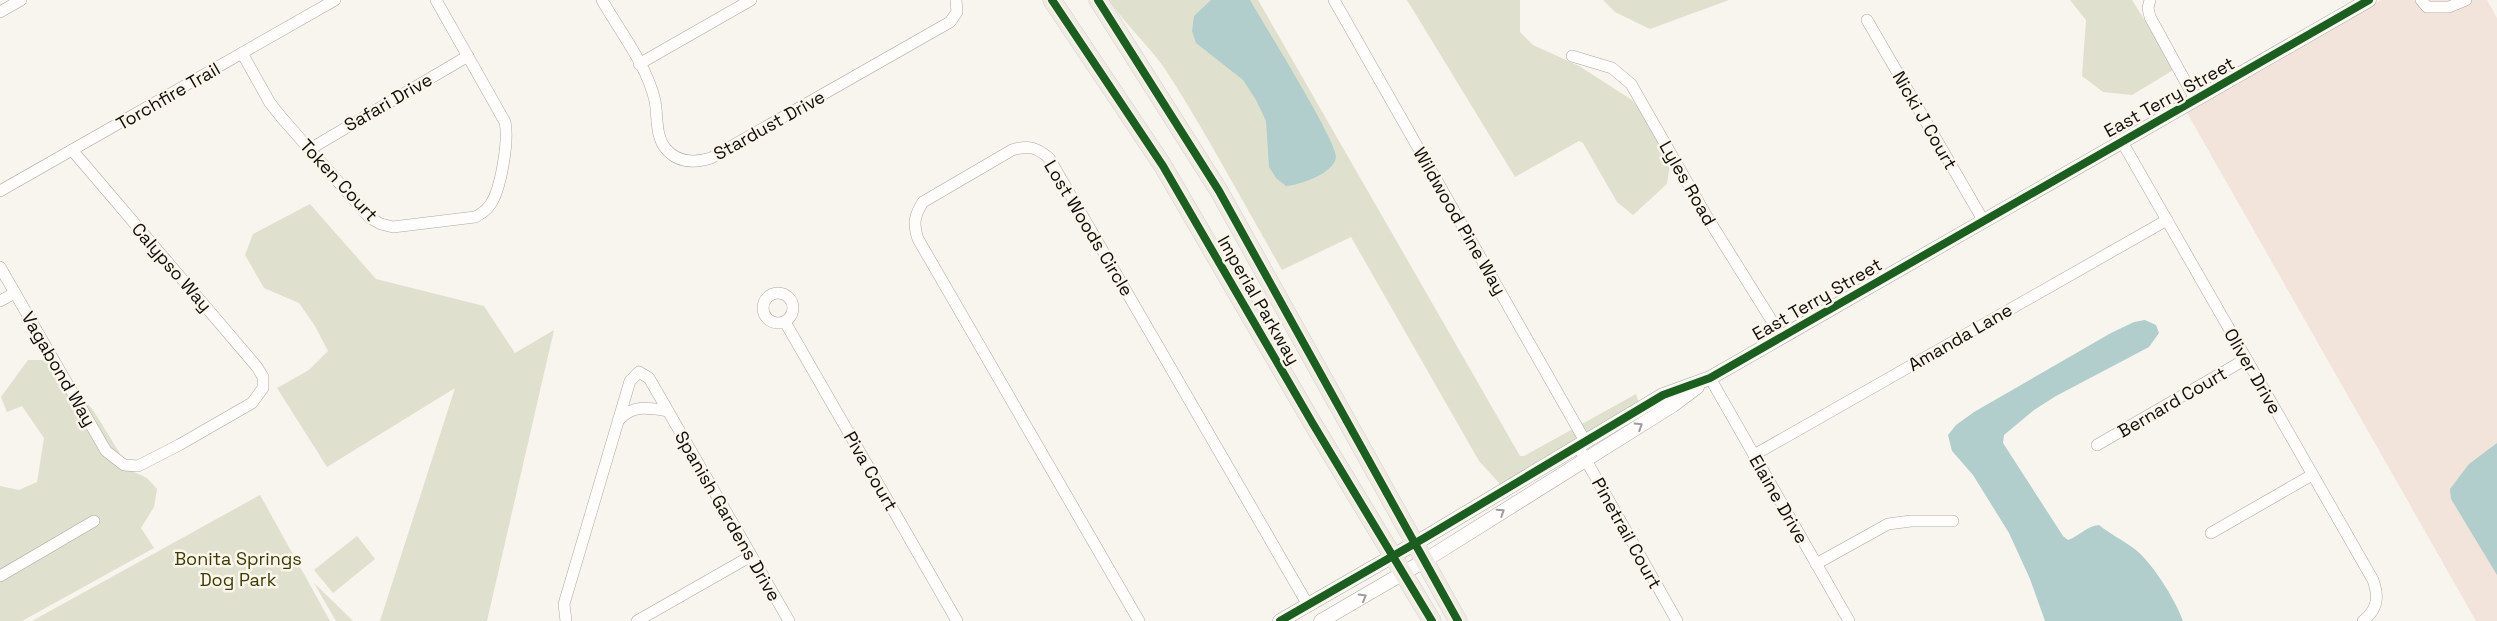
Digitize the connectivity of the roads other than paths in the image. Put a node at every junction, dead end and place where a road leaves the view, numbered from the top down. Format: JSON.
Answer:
{"nodes":[{"id":1,"x":21,"y":0,"type":"edge"},
{"id":2,"x":335,"y":0,"type":"edge"},
{"id":3,"x":436,"y":0,"type":"edge"},
{"id":4,"x":602,"y":0,"type":"edge"},
{"id":5,"x":752,"y":0,"type":"edge"},
{"id":6,"x":956,"y":0,"type":"edge"},
{"id":7,"x":1052,"y":0,"type":"edge"},
{"id":8,"x":1098,"y":0,"type":"edge"},
{"id":9,"x":1334,"y":0,"type":"edge"},
{"id":10,"x":2150,"y":0,"type":"edge"},
{"id":11,"x":2369,"y":0,"type":"edge"},
{"id":12,"x":2421,"y":0,"type":"edge"},
{"id":13,"x":2466,"y":0,"type":"edge"},
{"id":14,"x":0,"y":12,"type":"edge"},
{"id":15,"x":1867,"y":20,"type":"dead end"},
{"id":16,"x":242,"y":53,"type":"junction"},
{"id":17,"x":468,"y":56,"type":"junction"},
{"id":18,"x":1572,"y":56,"type":"dead end"},
{"id":19,"x":639,"y":64,"type":"junction"},
{"id":20,"x":2195,"y":99,"type":"junction"},
{"id":21,"x":2121,"y":140,"type":"junction"},
{"id":22,"x":310,"y":149,"type":"junction"},
{"id":23,"x":72,"y":150,"type":"junction"},
{"id":24,"x":0,"y":191,"type":"edge"},
{"id":25,"x":1983,"y":220,"type":"junction"},
{"id":26,"x":2167,"y":220,"type":"junction"},
{"id":27,"x":1,"y":270,"type":"edge"},
{"id":28,"x":15,"y":293,"type":"junction"},
{"id":29,"x":0,"y":301,"type":"edge"},
{"id":30,"x":785,"y":322,"type":"dead end"},
{"id":31,"x":1782,"y":337,"type":"junction"},
{"id":32,"x":2246,"y":359,"type":"junction"},
{"id":33,"x":1710,"y":378,"type":"junction"},
{"id":34,"x":668,"y":412,"type":"junction"},
{"id":35,"x":619,"y":420,"type":"junction"},
{"id":36,"x":1582,"y":444,"type":"junction"},
{"id":37,"x":2097,"y":446,"type":"dead end"},
{"id":38,"x":1754,"y":455,"type":"junction"},
{"id":39,"x":1585,"y":459,"type":"junction"},
{"id":40,"x":124,"y":466,"type":"joint"},
{"id":41,"x":2312,"y":475,"type":"junction"},
{"id":42,"x":94,"y":521,"type":"dead end"},
{"id":43,"x":1953,"y":521,"type":"dead end"},
{"id":44,"x":2211,"y":533,"type":"dead end"},
{"id":45,"x":1414,"y":544,"type":"junction"},
{"id":46,"x":751,"y":556,"type":"junction"},
{"id":47,"x":1392,"y":557,"type":"junction"},
{"id":48,"x":1424,"y":561,"type":"junction"},
{"id":49,"x":1816,"y":564,"type":"junction"},
{"id":50,"x":1402,"y":574,"type":"junction"},
{"id":51,"x":0,"y":576,"type":"edge"},
{"id":52,"x":1308,"y":605,"type":"junction"},
{"id":53,"x":566,"y":621,"type":"edge"},
{"id":54,"x":637,"y":621,"type":"edge"},
{"id":55,"x":789,"y":621,"type":"edge"},
{"id":56,"x":957,"y":621,"type":"edge"},
{"id":57,"x":1139,"y":621,"type":"edge"},
{"id":58,"x":1280,"y":621,"type":"edge"},
{"id":59,"x":1321,"y":621,"type":"edge"},
{"id":60,"x":1432,"y":621,"type":"edge"},
{"id":61,"x":1458,"y":621,"type":"edge"},
{"id":62,"x":1677,"y":621,"type":"edge"},
{"id":63,"x":1849,"y":621,"type":"edge"},
{"id":64,"x":2363,"y":621,"type":"edge"}],
"edges":[{"from":1,"to":14,"type":"street"},
{"from":2,"to":16,"type":"street","name":"Torchfire Trail"},
{"from":3,"to":17,"type":"street","name":"Token Court"},
{"from":4,"to":19,"type":"street","name":"Stardust Drive"},
{"from":5,"to":19,"type":"street"},
{"from":6,"to":19,"type":"street","name":"Stardust Drive"},
{"from":7,"to":47,"type":"main road","name":"Imperial Parkway"},
{"from":8,"to":45,"type":"main road","name":"Imperial Parkway"},
{"from":9,"to":36,"type":"street","name":"Wildwood Pine Way"},
{"from":10,"to":20,"type":"street"},
{"from":11,"to":20,"type":"street","name":"East Terry Street"},
{"from":12,"to":13,"type":"street"},
{"from":15,"to":25,"type":"street","name":"Nicki J Court"},
{"from":16,"to":22,"type":"street","name":"Token Court"},
{"from":16,"to":23,"type":"street","name":"Torchfire Trail"},
{"from":17,"to":22,"type":"street","name":"Safari Drive"},
{"from":17,"to":22,"type":"street","name":"Token Court"},
{"from":18,"to":31,"type":"street","name":"Lyles Road"},
{"from":20,"to":21,"type":"street","name":"East Terry Street"},
{"from":21,"to":25,"type":"street","name":"East Terry Street"},
{"from":21,"to":26,"type":"street","name":"Oliver Drive"},
{"from":23,"to":24,"type":"street","name":"Torchfire Trail"},
{"from":23,"to":40,"type":"street","name":"Calypso Way"},
{"from":25,"to":31,"type":"street","name":"East Terry Street"},
{"from":26,"to":32,"type":"street","name":"Oliver Drive"},
{"from":26,"to":38,"type":"street","name":"Amanda Lane"},
{"from":27,"to":28,"type":"street","name":"Vagabond Way"},
{"from":28,"to":29,"type":"street"},
{"from":28,"to":40,"type":"street","name":"Vagabond Way"},
{"from":30,"to":56,"type":"street","name":"Piva Court"},
{"from":31,"to":33,"type":"street","name":"East Terry Street"},
{"from":32,"to":37,"type":"street","name":"Bernard Court"},
{"from":32,"to":41,"type":"street","name":"Oliver Drive"},
{"from":33,"to":36,"type":"street","name":"East Terry Street"},
{"from":33,"to":38,"type":"street","name":"Elaine Drive"},
{"from":39,"to":33,"type":"street","one_way":true},
{"from":34,"to":35,"type":"street","name":"Spanish Gardens Drive"},
{"from":34,"to":35,"type":"street","name":"Spanish Gardens Drive"},
{"from":34,"to":46,"type":"street","name":"Spanish Gardens Drive"},
{"from":35,"to":53,"type":"street","name":"Spanish Gardens Drive"},
{"from":36,"to":39,"type":"street","name":"Pinetrail Court"},
{"from":36,"to":45,"type":"street","name":"East Terry Street"},
{"from":38,"to":49,"type":"street","name":"Elaine Drive"},
{"from":48,"to":39,"type":"street","one_way":true},
{"from":39,"to":62,"type":"street","name":"Pinetrail Court"},
{"from":41,"to":44,"type":"street"},
{"from":41,"to":64,"type":"street","name":"Oliver Drive"},
{"from":42,"to":51,"type":"street"},
{"from":43,"to":49,"type":"street"},
{"from":45,"to":47,"type":"street","name":"East Terry Street"},
{"from":45,"to":48,"type":"main road","name":"Imperial Parkway"},
{"from":46,"to":54,"type":"street"},
{"from":46,"to":55,"type":"street","name":"Spanish Gardens Drive"},
{"from":47,"to":50,"type":"main road","name":"Imperial Parkway"},
{"from":47,"to":52,"type":"street","name":"East Terry Street"},
{"from":48,"to":50,"type":"street"},
{"from":48,"to":61,"type":"main road","name":"Imperial Parkway"},
{"from":49,"to":63,"type":"street","name":"Elaine Drive"},
{"from":59,"to":50,"type":"street","one_way":true},
{"from":50,"to":60,"type":"main road","name":"Imperial Parkway"},
{"from":52,"to":57,"type":"street","name":"Lost Woods Circle"},
{"from":52,"to":58,"type":"street","name":"East Terry Street"}]}
